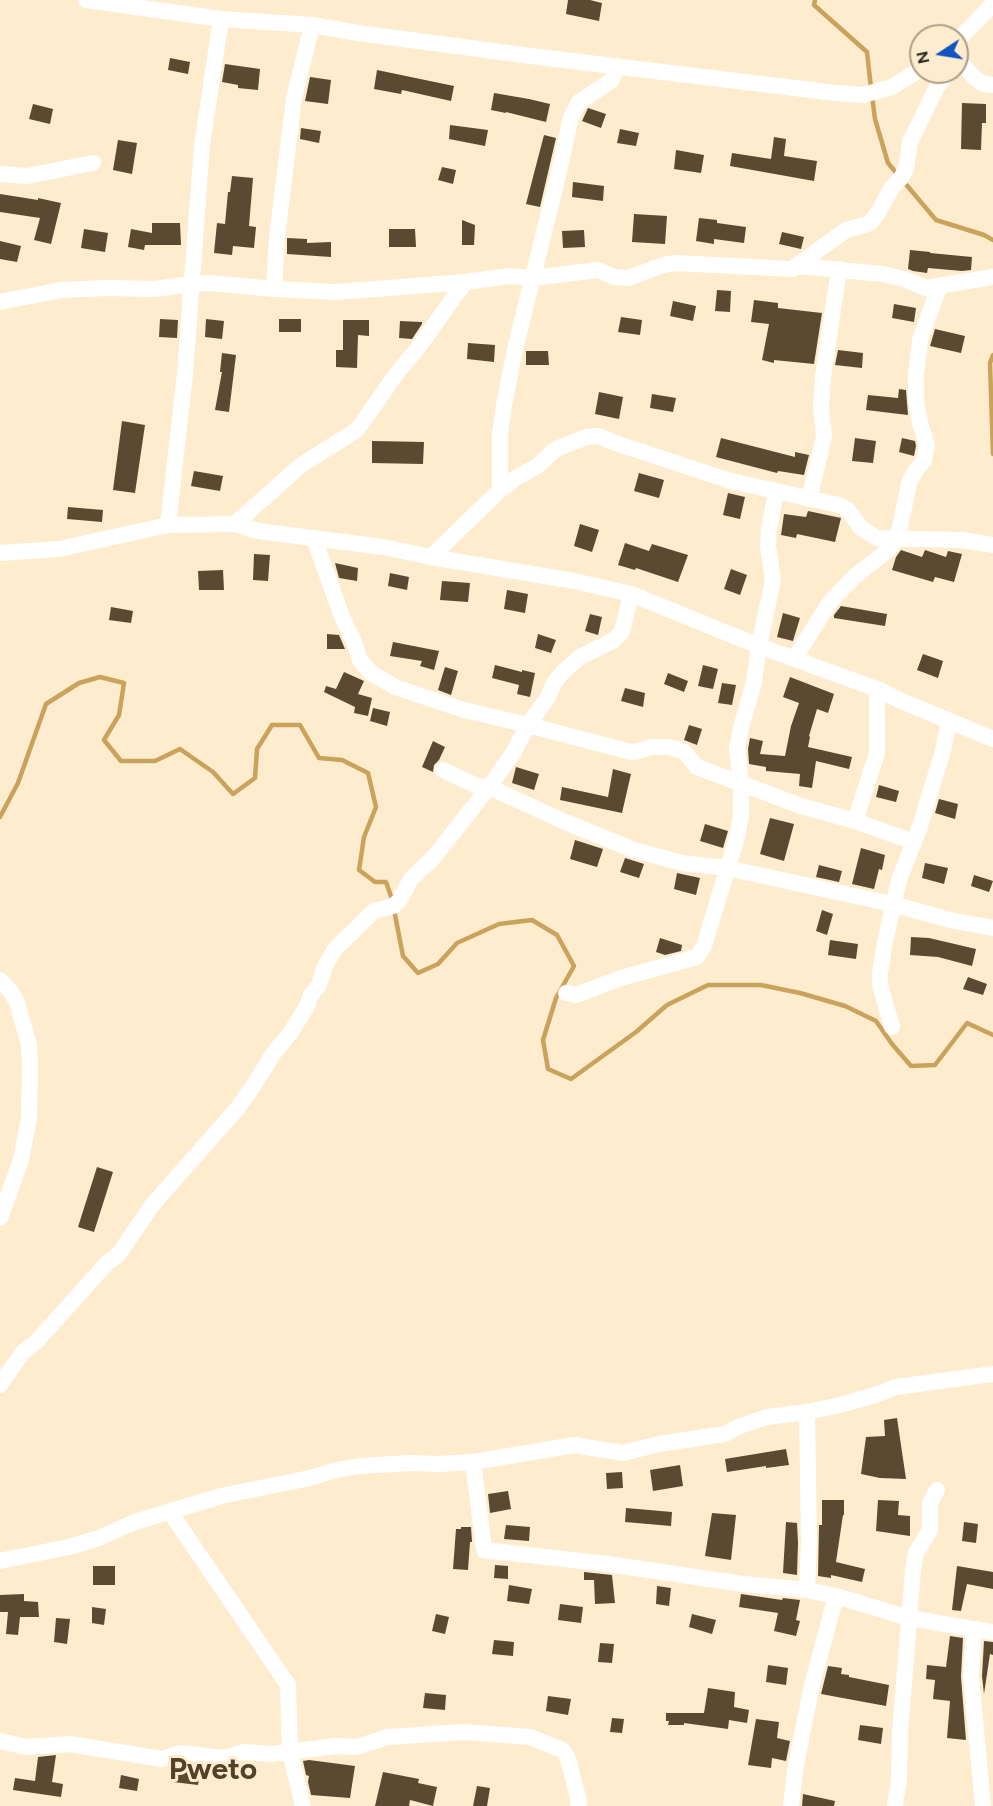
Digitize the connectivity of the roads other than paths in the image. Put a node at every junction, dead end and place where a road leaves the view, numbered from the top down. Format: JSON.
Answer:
{"nodes":[{"id":1,"x":86,"y":0,"type":"edge"},
{"id":2,"x":993,"y":4,"type":"edge"},
{"id":3,"x":221,"y":19,"type":"junction"},
{"id":4,"x":312,"y":25,"type":"junction"},
{"id":5,"x":969,"y":29,"type":"edge"},
{"id":6,"x":618,"y":66,"type":"junction"},
{"id":7,"x":969,"y":72,"type":"edge"},
{"id":8,"x":909,"y":76,"type":"edge"},
{"id":9,"x":940,"y":84,"type":"edge"},
{"id":10,"x":993,"y":85,"type":"edge"},
{"id":11,"x":93,"y":163,"type":"dead end"},
{"id":12,"x":0,"y":174,"type":"edge"},
{"id":13,"x":797,"y":266,"type":"junction"},
{"id":14,"x":839,"y":269,"type":"junction"},
{"id":15,"x":993,"y":277,"type":"edge"},
{"id":16,"x":533,"y":278,"type":"junction"},
{"id":17,"x":465,"y":282,"type":"junction"},
{"id":18,"x":192,"y":284,"type":"junction"},
{"id":19,"x":939,"y":287,"type":"junction"},
{"id":20,"x":274,"y":289,"type":"junction"},
{"id":21,"x":0,"y":302,"type":"edge"},
{"id":22,"x":500,"y":490,"type":"junction"},
{"id":23,"x":776,"y":492,"type":"junction"},
{"id":24,"x":809,"y":499,"type":"junction"},
{"id":25,"x":235,"y":524,"type":"junction"},
{"id":26,"x":168,"y":525,"type":"junction"},
{"id":27,"x":898,"y":537,"type":"junction"},
{"id":28,"x":314,"y":538,"type":"junction"},
{"id":29,"x":993,"y":545,"type":"edge"},
{"id":30,"x":0,"y":553,"type":"edge"},
{"id":31,"x":431,"y":558,"type":"junction"},
{"id":32,"x":631,"y":594,"type":"junction"},
{"id":33,"x":759,"y":646,"type":"junction"},
{"id":34,"x":794,"y":659,"type":"junction"},
{"id":35,"x":877,"y":689,"type":"junction"},
{"id":36,"x":948,"y":720,"type":"junction"},
{"id":37,"x":528,"y":724,"type":"junction"},
{"id":38,"x":993,"y":739,"type":"edge"},
{"id":39,"x":443,"y":770,"type":"dead end"},
{"id":40,"x":741,"y":783,"type":"junction"},
{"id":41,"x":489,"y":787,"type":"junction"},
{"id":42,"x":855,"y":821,"type":"junction"},
{"id":43,"x":914,"y":842,"type":"junction"},
{"id":44,"x":727,"y":868,"type":"junction"},
{"id":45,"x":892,"y":904,"type":"junction"},
{"id":46,"x":993,"y":928,"type":"edge"},
{"id":47,"x":0,"y":980,"type":"edge"},
{"id":48,"x":566,"y":993,"type":"dead end"},
{"id":49,"x":892,"y":1027,"type":"dead end"},
{"id":50,"x":0,"y":1218,"type":"edge"},
{"id":51,"x":993,"y":1374,"type":"edge"},
{"id":52,"x":0,"y":1385,"type":"edge"},
{"id":53,"x":807,"y":1412,"type":"junction"},
{"id":54,"x":473,"y":1461,"type":"junction"},
{"id":55,"x":937,"y":1490,"type":"dead end"},
{"id":56,"x":170,"y":1512,"type":"junction"},
{"id":57,"x":0,"y":1561,"type":"edge"},
{"id":58,"x":807,"y":1590,"type":"junction"},
{"id":59,"x":836,"y":1596,"type":"junction"},
{"id":60,"x":909,"y":1618,"type":"junction"},
{"id":61,"x":974,"y":1629,"type":"junction"},
{"id":62,"x":993,"y":1632,"type":"edge"},
{"id":63,"x":0,"y":1741,"type":"edge"},
{"id":64,"x":290,"y":1752,"type":"junction"},
{"id":65,"x":303,"y":1806,"type":"edge"},
{"id":66,"x":578,"y":1806,"type":"edge"},
{"id":67,"x":791,"y":1806,"type":"edge"},
{"id":68,"x":895,"y":1806,"type":"edge"},
{"id":69,"x":983,"y":1806,"type":"edge"}],
"edges":[{"from":1,"to":3,"type":"street"},
{"from":2,"to":5,"type":"street"},
{"from":3,"to":4,"type":"street"},
{"from":3,"to":18,"type":"street"},
{"from":4,"to":6,"type":"street"},
{"from":4,"to":20,"type":"street"},
{"from":6,"to":8,"type":"street"},
{"from":6,"to":16,"type":"street"},
{"from":7,"to":10,"type":"street"},
{"from":9,"to":13,"type":"street"},
{"from":11,"to":12,"type":"street"},
{"from":13,"to":14,"type":"street"},
{"from":13,"to":16,"type":"street"},
{"from":14,"to":19,"type":"street"},
{"from":14,"to":24,"type":"street"},
{"from":15,"to":19,"type":"street"},
{"from":16,"to":17,"type":"street"},
{"from":16,"to":22,"type":"street"},
{"from":17,"to":20,"type":"street"},
{"from":17,"to":25,"type":"street"},
{"from":18,"to":20,"type":"street"},
{"from":18,"to":21,"type":"street"},
{"from":18,"to":26,"type":"street"},
{"from":19,"to":27,"type":"street"},
{"from":22,"to":23,"type":"street"},
{"from":22,"to":31,"type":"street"},
{"from":23,"to":24,"type":"street"},
{"from":23,"to":33,"type":"street"},
{"from":24,"to":27,"type":"street"},
{"from":25,"to":26,"type":"street"},
{"from":25,"to":28,"type":"street"},
{"from":26,"to":30,"type":"street"},
{"from":27,"to":29,"type":"street"},
{"from":27,"to":34,"type":"street"},
{"from":28,"to":31,"type":"street"},
{"from":28,"to":37,"type":"street"},
{"from":31,"to":32,"type":"street"},
{"from":32,"to":33,"type":"street"},
{"from":32,"to":37,"type":"street"},
{"from":33,"to":34,"type":"street"},
{"from":33,"to":40,"type":"street"},
{"from":34,"to":35,"type":"street"},
{"from":35,"to":36,"type":"street"},
{"from":35,"to":42,"type":"street"},
{"from":36,"to":38,"type":"street"},
{"from":36,"to":43,"type":"street"},
{"from":37,"to":40,"type":"street"},
{"from":37,"to":41,"type":"street"},
{"from":39,"to":41,"type":"street"},
{"from":40,"to":42,"type":"street"},
{"from":40,"to":44,"type":"street"},
{"from":41,"to":44,"type":"street"},
{"from":41,"to":52,"type":"street"},
{"from":42,"to":43,"type":"street"},
{"from":43,"to":45,"type":"street"},
{"from":44,"to":45,"type":"street"},
{"from":44,"to":48,"type":"street"},
{"from":45,"to":46,"type":"street"},
{"from":45,"to":49,"type":"street"},
{"from":47,"to":50,"type":"street"},
{"from":51,"to":53,"type":"street"},
{"from":53,"to":54,"type":"street"},
{"from":53,"to":58,"type":"street"},
{"from":54,"to":56,"type":"street"},
{"from":54,"to":58,"type":"street"},
{"from":55,"to":60,"type":"street"},
{"from":56,"to":57,"type":"street"},
{"from":56,"to":64,"type":"street"},
{"from":58,"to":59,"type":"street"},
{"from":59,"to":60,"type":"street"},
{"from":59,"to":67,"type":"street"},
{"from":60,"to":61,"type":"street"},
{"from":60,"to":68,"type":"street"},
{"from":61,"to":62,"type":"street"},
{"from":61,"to":69,"type":"street"},
{"from":63,"to":64,"type":"street"},
{"from":64,"to":65,"type":"street"},
{"from":64,"to":66,"type":"street"}]}
